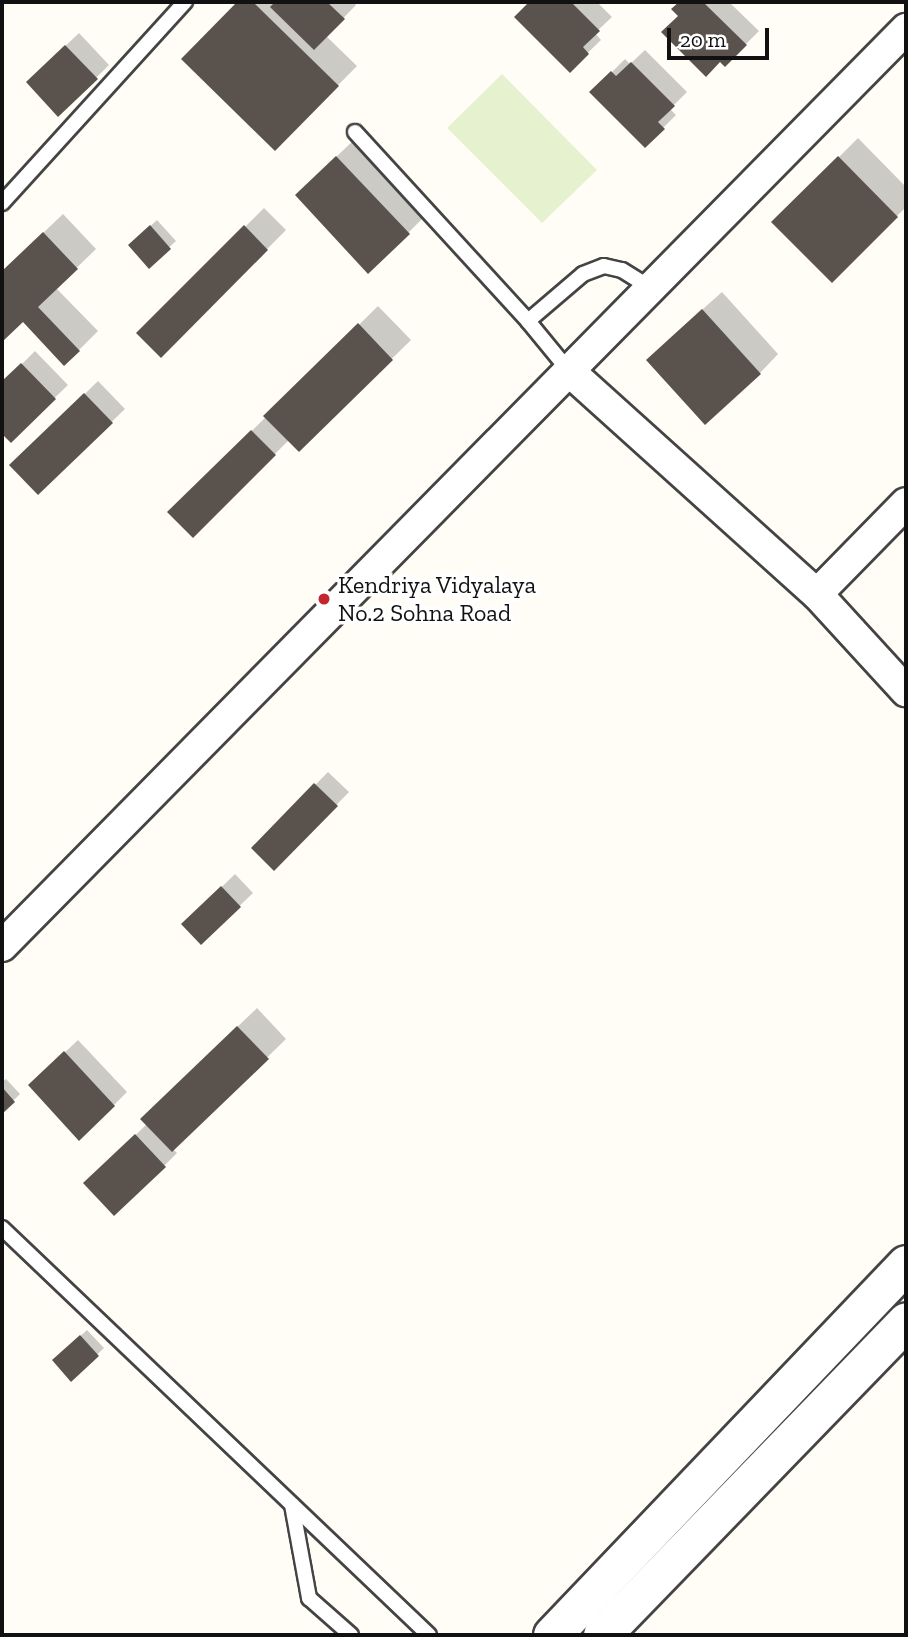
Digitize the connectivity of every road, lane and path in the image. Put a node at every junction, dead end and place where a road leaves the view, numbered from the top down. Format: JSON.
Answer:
{"nodes":[{"id":1,"x":184,"y":2,"type":"edge"},
{"id":2,"x":906,"y":29,"type":"edge"},
{"id":3,"x":355,"y":132,"type":"dead end"},
{"id":4,"x":2,"y":204,"type":"edge"},
{"id":5,"x":651,"y":288,"type":"junction"},
{"id":6,"x":528,"y":321,"type":"junction"},
{"id":7,"x":569,"y":371,"type":"junction"},
{"id":8,"x":906,"y":503,"type":"edge"},
{"id":9,"x":817,"y":594,"type":"junction"},
{"id":10,"x":906,"y":691,"type":"edge"},
{"id":11,"x":2,"y":946,"type":"edge"},
{"id":12,"x":2,"y":1228,"type":"edge"},
{"id":13,"x":906,"y":1264,"type":"edge"},
{"id":14,"x":906,"y":1321,"type":"edge"},
{"id":15,"x":292,"y":1505,"type":"junction"},
{"id":16,"x":351,"y":1635,"type":"edge"},
{"id":17,"x":429,"y":1635,"type":"edge"},
{"id":18,"x":552,"y":1635,"type":"edge"},
{"id":19,"x":602,"y":1635,"type":"edge"}],
"edges":[{"from":1,"to":4,"type":"lane"},
{"from":2,"to":5,"type":"street"},
{"from":3,"to":6,"type":"lane"},
{"from":5,"to":6,"type":"lane"},
{"from":5,"to":7,"type":"street"},
{"from":6,"to":7,"type":"lane"},
{"from":7,"to":9,"type":"street"},
{"from":7,"to":11,"type":"street"},
{"from":8,"to":9,"type":"street"},
{"from":9,"to":10,"type":"street"},
{"from":12,"to":15,"type":"lane"},
{"from":13,"to":18,"type":"street"},
{"from":14,"to":19,"type":"street"},
{"from":15,"to":16,"type":"lane"},
{"from":15,"to":17,"type":"lane"}]}
